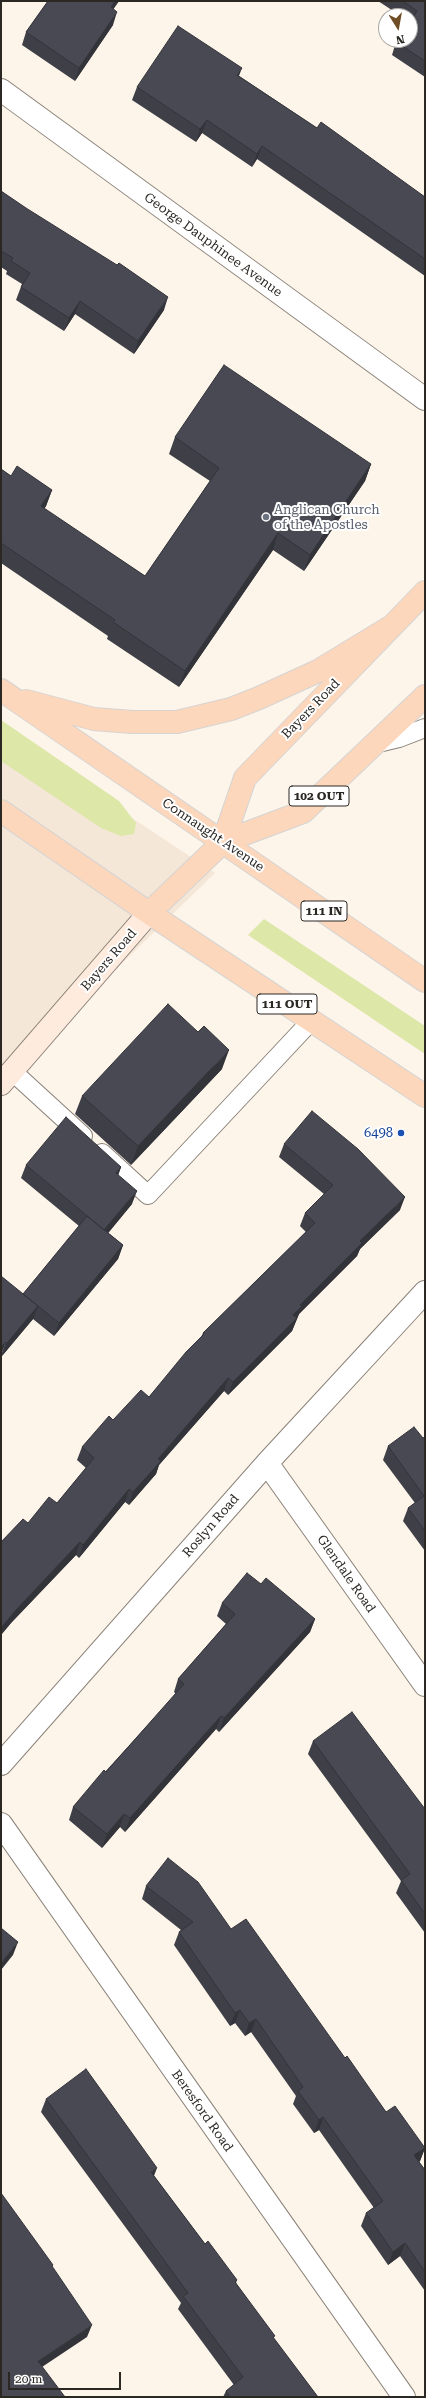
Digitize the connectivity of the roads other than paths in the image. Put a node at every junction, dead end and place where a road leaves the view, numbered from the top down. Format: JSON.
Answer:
{"nodes":[{"id":1,"x":1,"y":90,"type":"edge"},
{"id":2,"x":425,"y":399,"type":"edge"},
{"id":3,"x":425,"y":592,"type":"edge"},
{"id":4,"x":392,"y":626,"type":"junction"},
{"id":5,"x":6,"y":694,"type":"edge"},
{"id":6,"x":425,"y":696,"type":"edge"},
{"id":7,"x":425,"y":728,"type":"edge"},
{"id":8,"x":374,"y":744,"type":"junction"},
{"id":9,"x":1,"y":811,"type":"edge"},
{"id":10,"x":223,"y":842,"type":"junction"},
{"id":11,"x":149,"y":913,"type":"junction"},
{"id":12,"x":425,"y":981,"type":"edge"},
{"id":13,"x":312,"y":1020,"type":"junction"},
{"id":14,"x":7,"y":1078,"type":"edge"},
{"id":15,"x":425,"y":1096,"type":"edge"},
{"id":16,"x":425,"y":1292,"type":"edge"},
{"id":17,"x":267,"y":1463,"type":"junction"},
{"id":18,"x":425,"y":1685,"type":"edge"},
{"id":19,"x":1,"y":1764,"type":"edge"},
{"id":20,"x":1,"y":1824,"type":"edge"},
{"id":21,"x":404,"y":2397,"type":"edge"}],
"edges":[{"from":1,"to":2,"type":"street","name":"George Dauphinee Avenue"},
{"from":3,"to":4,"type":"main road","name":"Bayers Road"},
{"from":4,"to":5,"type":"main road"},
{"from":4,"to":10,"type":"main road","name":"Bayers Road"},
{"from":5,"to":10,"type":"main road","name":"Connaught Avenue"},
{"from":6,"to":8,"type":"main road","name":"Bayers Road","number":"102 OUT"},
{"from":7,"to":8,"type":"lane"},
{"from":8,"to":10,"type":"main road","name":"Bayers Road","number":"102 OUT"},
{"from":9,"to":11,"type":"main road"},
{"from":10,"to":11,"type":"main road","name":"Bayers Road","number":"102 OUT"},
{"from":10,"to":12,"type":"main road","name":"Connaught Avenue","number":"111 IN"},
{"from":11,"to":13,"type":"main road","number":"111 OUT"},
{"from":11,"to":14,"type":"main road","name":"Bayers Road"},
{"from":13,"to":14,"type":"lane"},
{"from":13,"to":15,"type":"main road","number":"111 OUT"},
{"from":16,"to":17,"type":"street","name":"Roslyn Road"},
{"from":17,"to":18,"type":"street","name":"Glendale Road"},
{"from":17,"to":19,"type":"street","name":"Roslyn Road"},
{"from":20,"to":21,"type":"street","name":"Beresford Road"}]}
